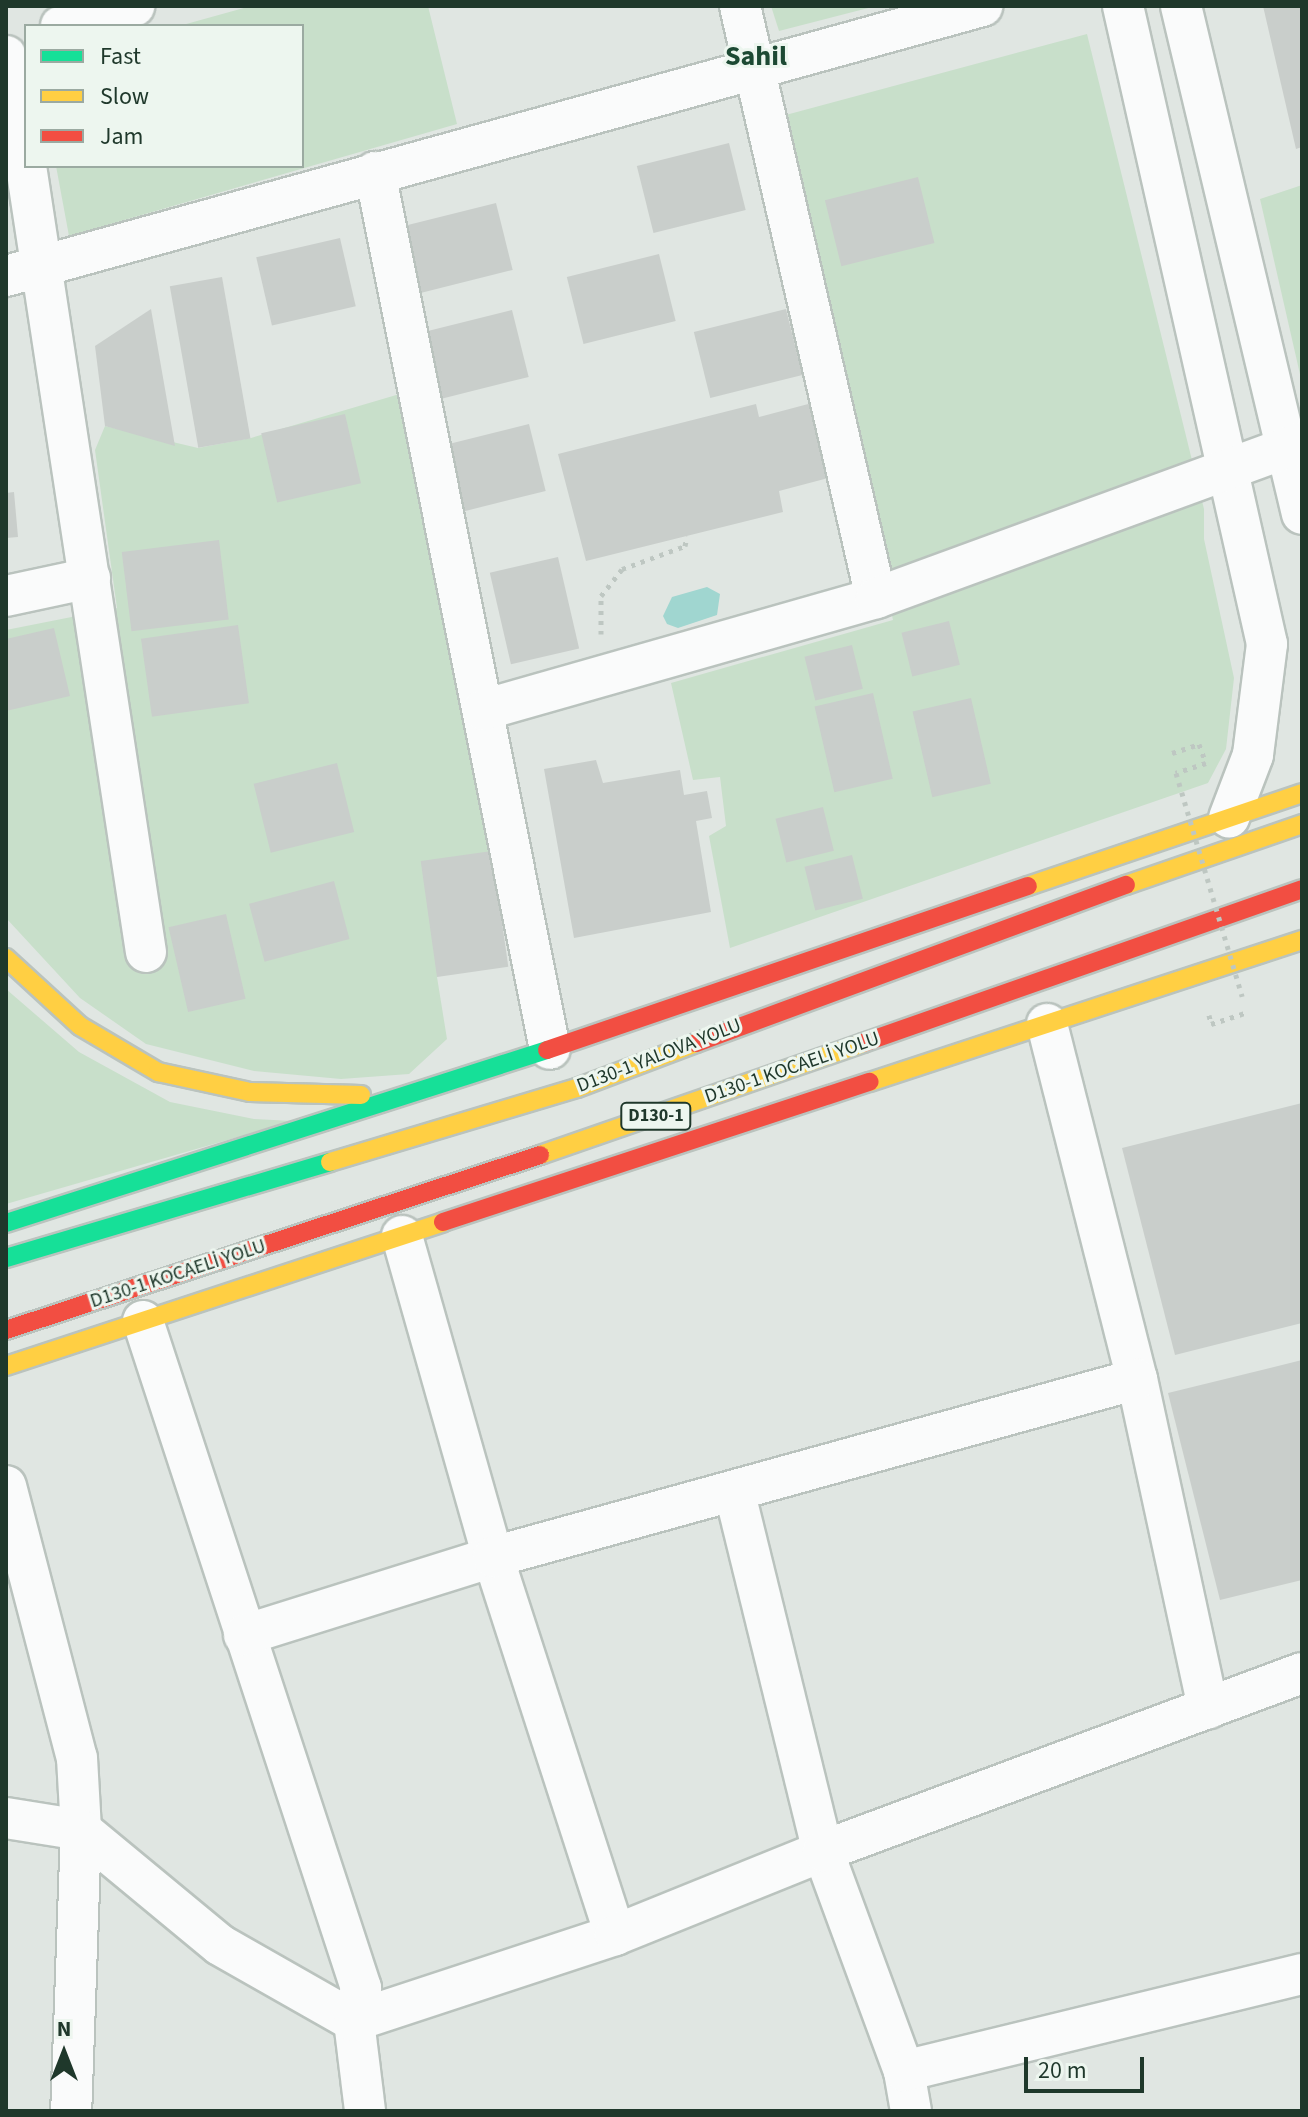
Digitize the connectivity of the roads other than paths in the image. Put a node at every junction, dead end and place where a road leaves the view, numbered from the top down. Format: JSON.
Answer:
{"nodes":[{"id":1,"x":134,"y":6,"type":"edge"},
{"id":2,"x":740,"y":6,"type":"edge"},
{"id":3,"x":982,"y":6,"type":"edge"},
{"id":4,"x":1123,"y":6,"type":"edge"},
{"id":5,"x":1181,"y":6,"type":"edge"},
{"id":6,"x":68,"y":24,"type":"edge"},
{"id":7,"x":6,"y":56,"type":"edge"},
{"id":8,"x":755,"y":65,"type":"junction"},
{"id":9,"x":24,"y":154,"type":"edge"},
{"id":10,"x":27,"y":168,"type":"edge"},
{"id":11,"x":375,"y":172,"type":"junction"},
{"id":12,"x":45,"y":265,"type":"junction"},
{"id":13,"x":6,"y":276,"type":"edge"},
{"id":14,"x":1294,"y":445,"type":"edge"},
{"id":15,"x":1230,"y":468,"type":"junction"},
{"id":16,"x":1302,"y":514,"type":"edge"},
{"id":17,"x":90,"y":578,"type":"junction"},
{"id":18,"x":6,"y":596,"type":"edge"},
{"id":19,"x":876,"y":598,"type":"junction"},
{"id":20,"x":483,"y":710,"type":"junction"},
{"id":21,"x":1302,"y":793,"type":"edge"},
{"id":22,"x":1229,"y":818,"type":"junction"},
{"id":23,"x":1302,"y":824,"type":"edge"},
{"id":24,"x":1302,"y":889,"type":"edge"},
{"id":25,"x":1302,"y":940,"type":"edge"},
{"id":26,"x":960,"y":942,"type":"junction"},
{"id":27,"x":146,"y":952,"type":"dead end"},
{"id":28,"x":6,"y":958,"type":"edge"},
{"id":29,"x":1047,"y":1024,"type":"junction"},
{"id":30,"x":550,"y":1049,"type":"junction"},
{"id":31,"x":613,"y":1131,"type":"junction"},
{"id":32,"x":6,"y":1223,"type":"edge"},
{"id":33,"x":402,"y":1236,"type":"junction"},
{"id":34,"x":6,"y":1258,"type":"edge"},
{"id":35,"x":143,"y":1321,"type":"junction"},
{"id":36,"x":6,"y":1330,"type":"edge"},
{"id":37,"x":6,"y":1366,"type":"edge"},
{"id":38,"x":1137,"y":1379,"type":"junction"},
{"id":39,"x":6,"y":1486,"type":"edge"},
{"id":40,"x":735,"y":1494,"type":"junction"},
{"id":41,"x":493,"y":1557,"type":"junction"},
{"id":42,"x":244,"y":1635,"type":"junction"},
{"id":43,"x":1302,"y":1673,"type":"edge"},
{"id":44,"x":1208,"y":1708,"type":"junction"},
{"id":45,"x":6,"y":1818,"type":"edge"},
{"id":46,"x":81,"y":1830,"type":"junction"},
{"id":47,"x":823,"y":1851,"type":"junction"},
{"id":48,"x":615,"y":1935,"type":"junction"},
{"id":49,"x":1302,"y":1974,"type":"edge"},
{"id":50,"x":354,"y":2021,"type":"junction"},
{"id":51,"x":904,"y":2071,"type":"junction"},
{"id":52,"x":71,"y":2111,"type":"edge"},
{"id":53,"x":365,"y":2111,"type":"edge"},
{"id":54,"x":911,"y":2111,"type":"edge"}],
"edges":[{"from":1,"to":6,"type":"street"},
{"from":2,"to":8,"type":"street"},
{"from":3,"to":8,"type":"street"},
{"from":4,"to":15,"type":"street"},
{"from":5,"to":14,"type":"street"},
{"from":7,"to":9,"type":"street"},
{"from":8,"to":11,"type":"street"},
{"from":8,"to":19,"type":"street"},
{"from":10,"to":12,"type":"street"},
{"from":11,"to":12,"type":"street"},
{"from":11,"to":20,"type":"street"},
{"from":12,"to":13,"type":"street"},
{"from":12,"to":17,"type":"street"},
{"from":14,"to":15,"type":"street"},
{"from":14,"to":16,"type":"street"},
{"from":15,"to":19,"type":"street"},
{"from":15,"to":22,"type":"street"},
{"from":17,"to":18,"type":"street"},
{"from":17,"to":27,"type":"street"},
{"from":19,"to":20,"type":"street"},
{"from":20,"to":30,"type":"street"},
{"from":21,"to":22,"type":"highway"},
{"from":22,"to":30,"type":"highway"},
{"from":23,"to":26,"type":"highway","name":"D130-1 YALOVA YOLU","number":"D130-1"},
{"from":24,"to":31,"type":"highway","name":"D130-1 KOCAELİ YOLU","number":"D130-1"},
{"from":25,"to":29,"type":"highway"},
{"from":26,"to":30,"type":"highway"},
{"from":26,"to":34,"type":"highway","name":"D130-1 YALOVA YOLU","number":"D130-1"},
{"from":28,"to":30,"type":"highway"},
{"from":29,"to":33,"type":"highway"},
{"from":29,"to":38,"type":"street"},
{"from":30,"to":32,"type":"highway"},
{"from":31,"to":35,"type":"highway"},
{"from":31,"to":36,"type":"highway","name":"D130-1 KOCAELİ YOLU","number":"D130-1"},
{"from":33,"to":35,"type":"highway"},
{"from":33,"to":41,"type":"street"},
{"from":35,"to":37,"type":"highway"},
{"from":35,"to":42,"type":"street"},
{"from":38,"to":40,"type":"street"},
{"from":38,"to":44,"type":"street"},
{"from":39,"to":46,"type":"street"},
{"from":40,"to":41,"type":"street"},
{"from":40,"to":47,"type":"street"},
{"from":41,"to":42,"type":"street"},
{"from":41,"to":48,"type":"street"},
{"from":42,"to":50,"type":"street"},
{"from":43,"to":44,"type":"street"},
{"from":44,"to":47,"type":"street"},
{"from":45,"to":46,"type":"street"},
{"from":46,"to":50,"type":"street"},
{"from":46,"to":52,"type":"street"},
{"from":47,"to":48,"type":"street"},
{"from":47,"to":51,"type":"street"},
{"from":48,"to":50,"type":"street"},
{"from":49,"to":51,"type":"street"},
{"from":50,"to":53,"type":"street"},
{"from":51,"to":54,"type":"street"}]}
